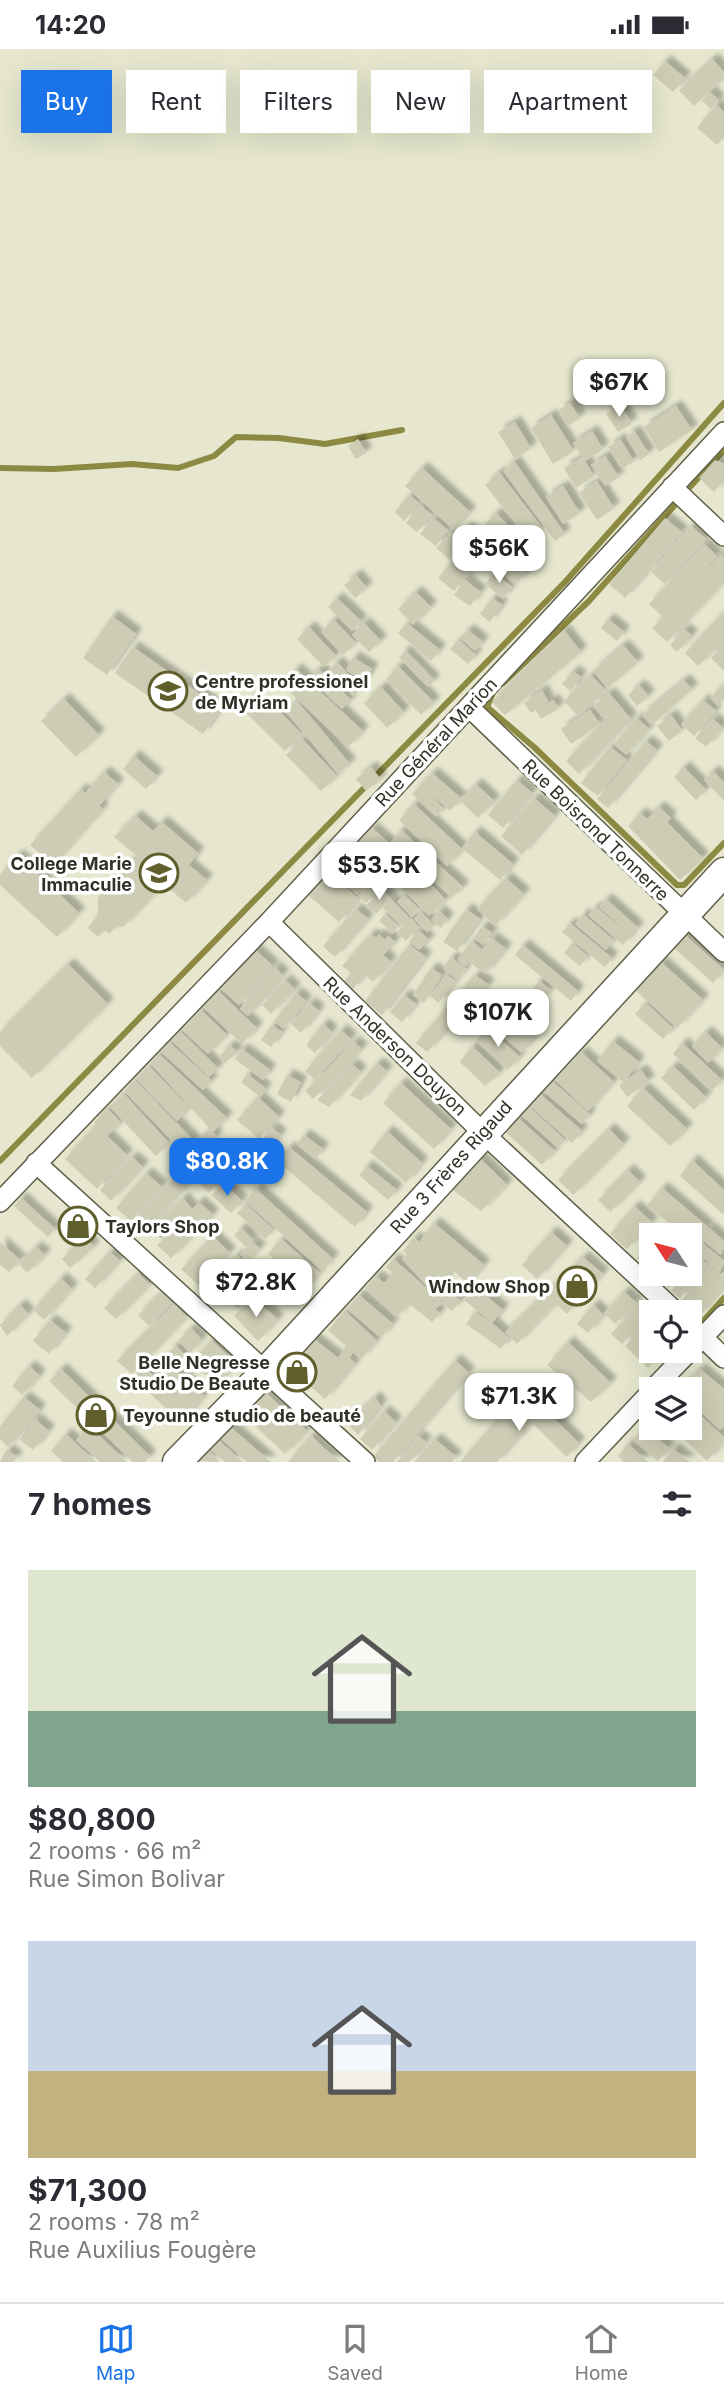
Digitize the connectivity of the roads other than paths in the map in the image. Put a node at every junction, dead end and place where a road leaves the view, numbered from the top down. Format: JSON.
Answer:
{"nodes":[{"id":1,"x":724,"y":432,"type":"edge"},
{"id":2,"x":672,"y":487,"type":"junction"},
{"id":3,"x":724,"y":536,"type":"edge"},
{"id":4,"x":469,"y":707,"type":"junction"},
{"id":5,"x":724,"y":871,"type":"edge"},
{"id":6,"x":684,"y":914,"type":"junction"},
{"id":7,"x":269,"y":922,"type":"junction"},
{"id":8,"x":724,"y":952,"type":"edge"},
{"id":9,"x":482,"y":1132,"type":"junction"},
{"id":10,"x":36,"y":1163,"type":"junction"},
{"id":11,"x":0,"y":1202,"type":"edge"},
{"id":12,"x":663,"y":1300,"type":"edge"},
{"id":13,"x":724,"y":1315,"type":"edge"},
{"id":14,"x":702,"y":1328,"type":"edge"},
{"id":15,"x":702,"y":1337,"type":"edge"},
{"id":16,"x":724,"y":1358,"type":"edge"},
{"id":17,"x":267,"y":1370,"type":"junction"},
{"id":18,"x":639,"y":1405,"type":"edge"},
{"id":19,"x":177,"y":1462,"type":"edge"},
{"id":20,"x":365,"y":1462,"type":"edge"},
{"id":21,"x":585,"y":1462,"type":"edge"}],
"edges":[{"from":1,"to":2,"type":"street","name":"Rue Général Marion"},
{"from":2,"to":3,"type":"street"},
{"from":2,"to":4,"type":"street","name":"Rue Général Marion"},
{"from":4,"to":6,"type":"street","name":"Rue Boisrond Tonnerre"},
{"from":4,"to":7,"type":"street","name":"Rue Général Marion"},
{"from":5,"to":6,"type":"street","name":"Rue 3 Frères Rigaud"},
{"from":6,"to":8,"type":"street","name":"Rue Boisrond Tonnerre"},
{"from":6,"to":9,"type":"street","name":"Rue 3 Frères Rigaud"},
{"from":7,"to":9,"type":"street","name":"Rue Anderson Douyon"},
{"from":7,"to":10,"type":"street","name":"Rue Général Marion"},
{"from":9,"to":12,"type":"street","name":"Rue Anderson Douyon"},
{"from":9,"to":17,"type":"street","name":"Rue 3 Frères Rigaud"},
{"from":10,"to":11,"type":"street","name":"Rue Général Marion"},
{"from":10,"to":17,"type":"street"},
{"from":13,"to":14,"type":"street"},
{"from":15,"to":16,"type":"street"},
{"from":17,"to":19,"type":"street","name":"Rue 3 Frères Rigaud"},
{"from":17,"to":20,"type":"street"},
{"from":18,"to":21,"type":"street"}]}
